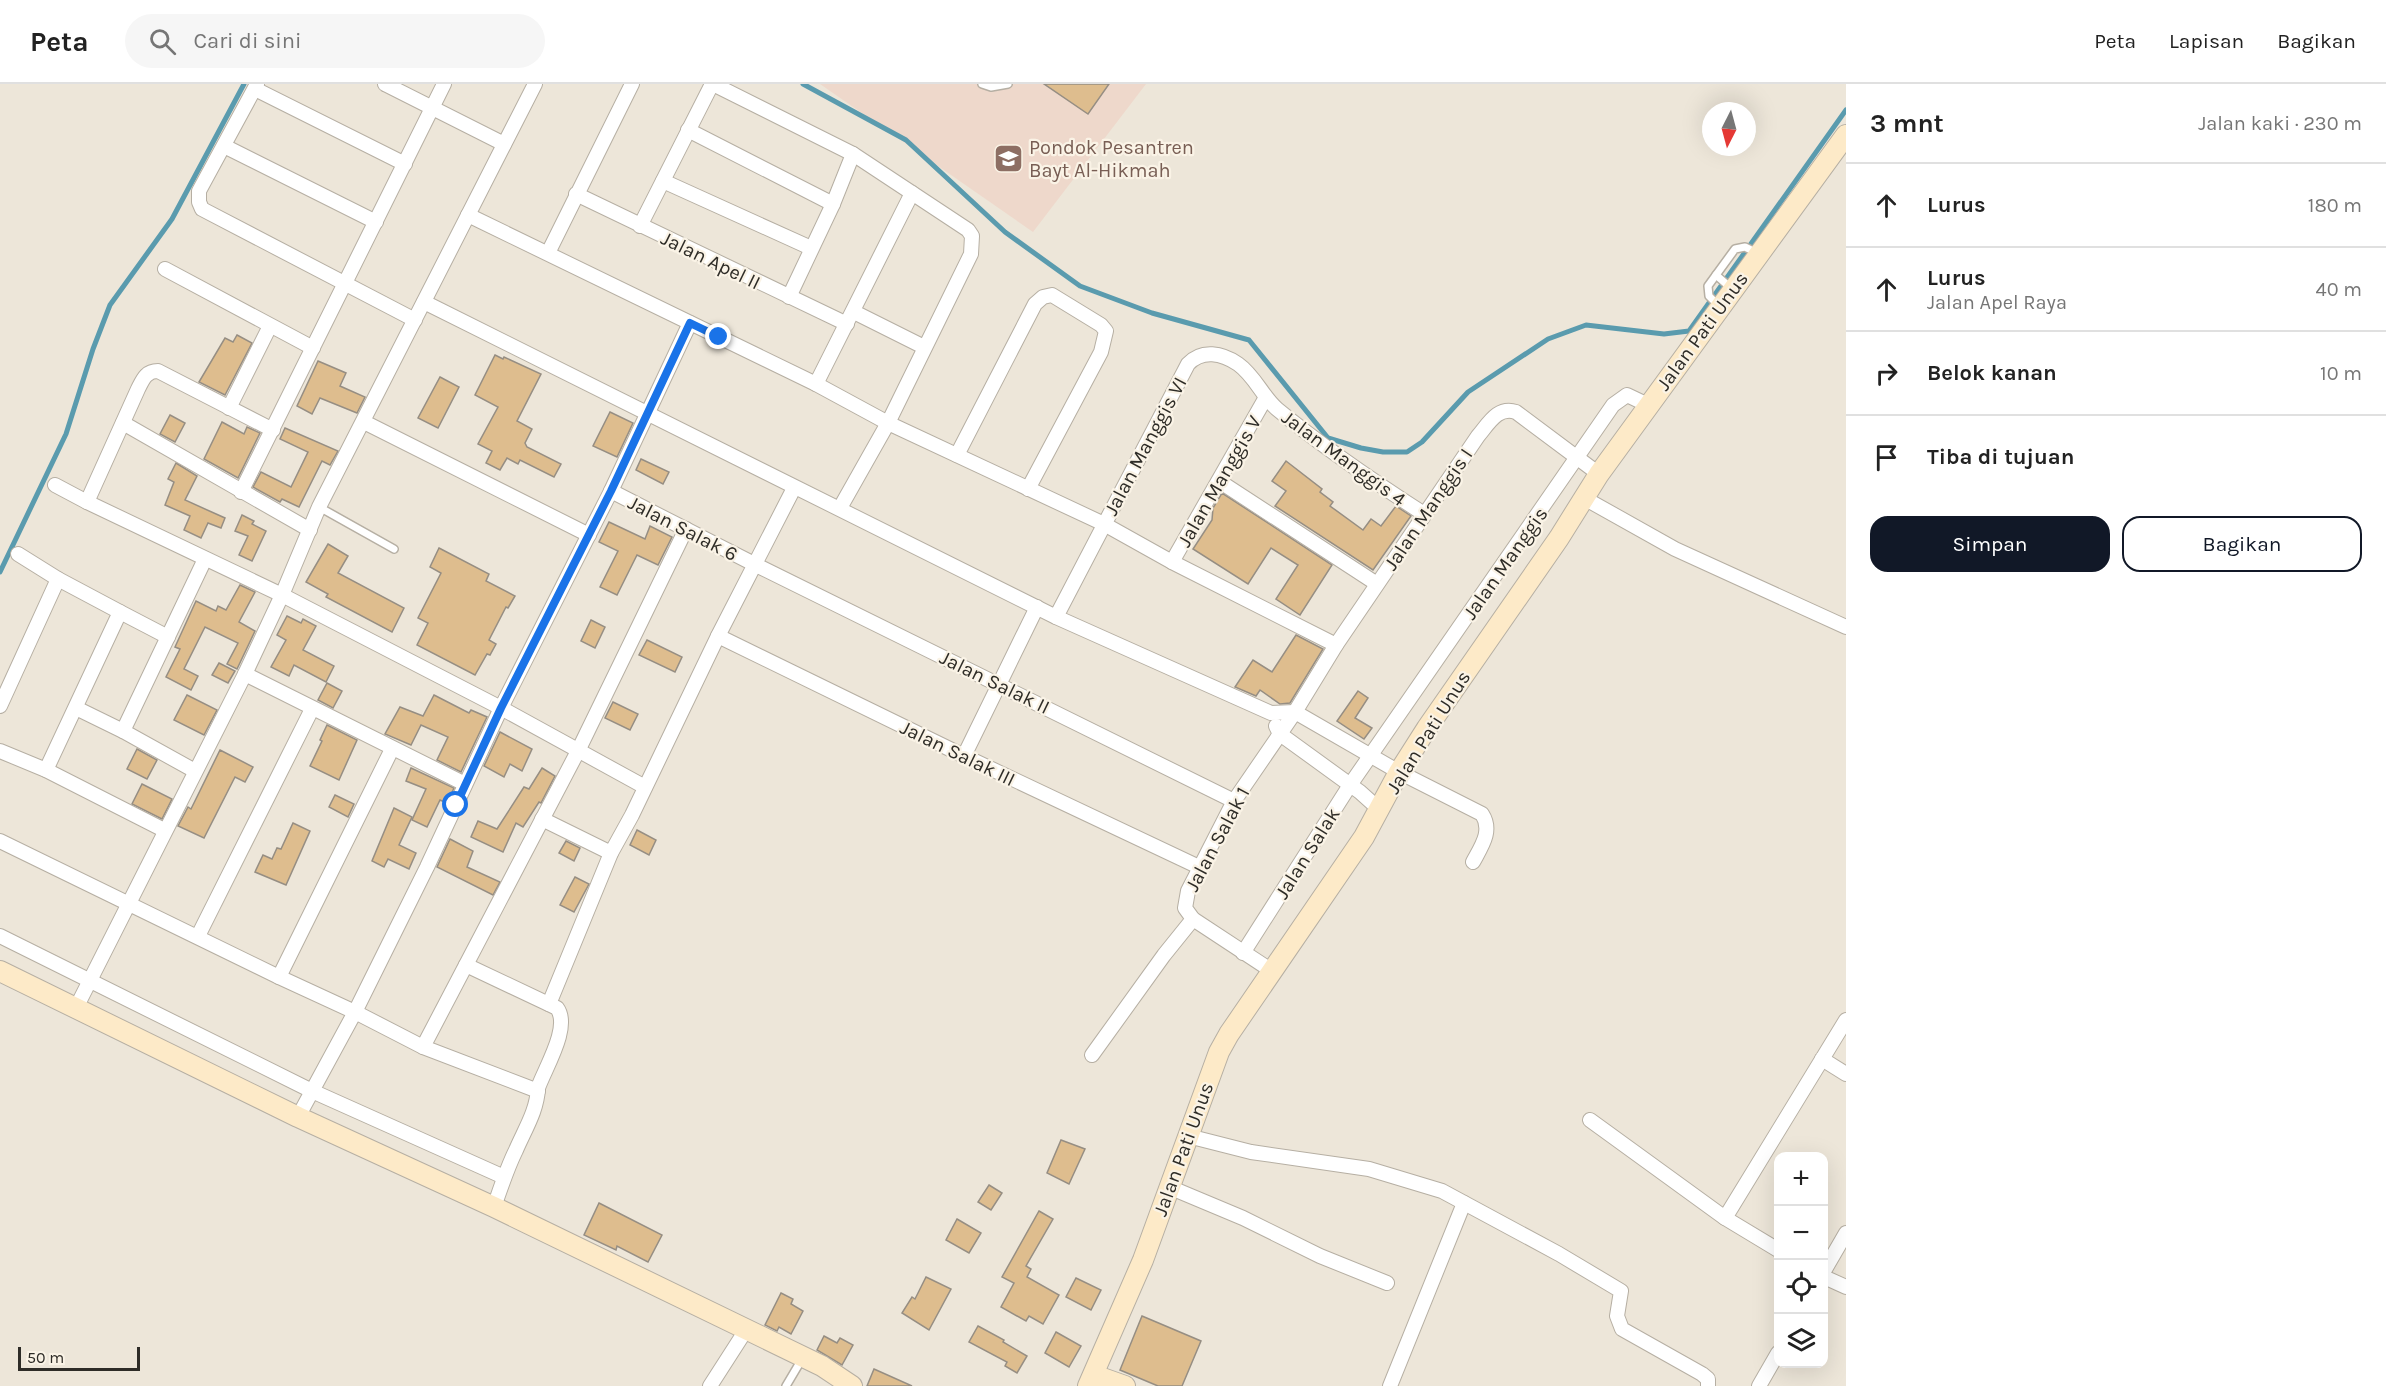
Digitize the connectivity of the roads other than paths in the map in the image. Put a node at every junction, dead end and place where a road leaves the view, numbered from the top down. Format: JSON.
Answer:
{"nodes":[{"id":1,"x":385,"y":84,"type":"edge"},
{"id":2,"x":444,"y":84,"type":"edge"},
{"id":3,"x":535,"y":84,"type":"edge"},
{"id":4,"x":632,"y":84,"type":"edge"},
{"id":5,"x":713,"y":84,"type":"edge"},
{"id":6,"x":982,"y":84,"type":"edge"},
{"id":7,"x":1008,"y":84,"type":"edge"},
{"id":8,"x":256,"y":87,"type":"edge"},
{"id":9,"x":432,"y":109,"type":"junction"},
{"id":10,"x":688,"y":130,"type":"junction"},
{"id":11,"x":1846,"y":135,"type":"edge"},
{"id":12,"x":504,"y":144,"type":"junction"},
{"id":13,"x":224,"y":146,"type":"junction"},
{"id":14,"x":853,"y":154,"type":"junction"},
{"id":15,"x":405,"y":164,"type":"junction"},
{"id":16,"x":663,"y":181,"type":"junction"},
{"id":17,"x":576,"y":194,"type":"junction"},
{"id":18,"x":912,"y":194,"type":"junction"},
{"id":19,"x":833,"y":204,"type":"junction"},
{"id":20,"x":468,"y":215,"type":"junction"},
{"id":21,"x":376,"y":222,"type":"junction"},
{"id":22,"x":640,"y":226,"type":"junction"},
{"id":23,"x":811,"y":248,"type":"junction"},
{"id":24,"x":548,"y":252,"type":"junction"},
{"id":25,"x":165,"y":269,"type":"dead end"},
{"id":26,"x":346,"y":283,"type":"junction"},
{"id":27,"x":789,"y":297,"type":"junction"},
{"id":28,"x":424,"y":303,"type":"junction"},
{"id":29,"x":850,"y":318,"type":"junction"},
{"id":30,"x":415,"y":320,"type":"junction"},
{"id":31,"x":690,"y":323,"type":"junction"},
{"id":32,"x":270,"y":326,"type":"junction"},
{"id":33,"x":924,"y":347,"type":"junction"},
{"id":34,"x":313,"y":348,"type":"junction"},
{"id":35,"x":816,"y":384,"type":"junction"},
{"id":36,"x":1265,"y":399,"type":"junction"},
{"id":37,"x":1640,"y":401,"type":"junction"},
{"id":38,"x":229,"y":408,"type":"junction"},
{"id":39,"x":648,"y":413,"type":"junction"},
{"id":40,"x":364,"y":422,"type":"junction"},
{"id":41,"x":123,"y":423,"type":"junction"},
{"id":42,"x":888,"y":423,"type":"junction"},
{"id":43,"x":273,"y":430,"type":"junction"},
{"id":44,"x":957,"y":455,"type":"junction"},
{"id":45,"x":1588,"y":466,"type":"junction"},
{"id":46,"x":1219,"y":481,"type":"junction"},
{"id":47,"x":55,"y":485,"type":"dead end"},
{"id":48,"x":794,"y":488,"type":"junction"},
{"id":49,"x":1028,"y":489,"type":"junction"},
{"id":50,"x":611,"y":491,"type":"junction"},
{"id":51,"x":242,"y":492,"type":"junction"},
{"id":52,"x":1584,"y":498,"type":"junction"},
{"id":53,"x":87,"y":502,"type":"junction"},
{"id":54,"x":319,"y":507,"type":"junction"},
{"id":55,"x":840,"y":508,"type":"junction"},
{"id":56,"x":1424,"y":514,"type":"junction"},
{"id":57,"x":1104,"y":524,"type":"junction"},
{"id":58,"x":686,"y":529,"type":"junction"},
{"id":59,"x":310,"y":530,"type":"junction"},
{"id":60,"x":589,"y":535,"type":"junction"},
{"id":61,"x":394,"y":549,"type":"dead end"},
{"id":62,"x":18,"y":554,"type":"dead end"},
{"id":63,"x":205,"y":559,"type":"junction"},
{"id":64,"x":1172,"y":562,"type":"junction"},
{"id":65,"x":754,"y":564,"type":"junction"},
{"id":66,"x":58,"y":579,"type":"junction"},
{"id":67,"x":1377,"y":584,"type":"junction"},
{"id":68,"x":282,"y":595,"type":"junction"},
{"id":69,"x":1036,"y":607,"type":"junction"},
{"id":70,"x":120,"y":612,"type":"junction"},
{"id":71,"x":1056,"y":617,"type":"junction"},
{"id":72,"x":1846,"y":627,"type":"edge"},
{"id":73,"x":718,"y":636,"type":"junction"},
{"id":74,"x":168,"y":637,"type":"junction"},
{"id":75,"x":1336,"y":645,"type":"junction"},
{"id":76,"x":244,"y":674,"type":"junction"},
{"id":77,"x":998,"y":684,"type":"junction"},
{"id":78,"x":0,"y":706,"type":"edge"},
{"id":79,"x":76,"y":708,"type":"junction"},
{"id":80,"x":501,"y":708,"type":"junction"},
{"id":81,"x":312,"y":709,"type":"junction"},
{"id":82,"x":1295,"y":712,"type":"junction"},
{"id":83,"x":1271,"y":713,"type":"junction"},
{"id":84,"x":123,"y":731,"type":"junction"},
{"id":85,"x":1280,"y":734,"type":"junction"},
{"id":86,"x":392,"y":749,"type":"junction"},
{"id":87,"x":0,"y":751,"type":"edge"},
{"id":88,"x":578,"y":751,"type":"junction"},
{"id":89,"x":964,"y":756,"type":"junction"},
{"id":90,"x":1387,"y":764,"type":"junction"},
{"id":91,"x":46,"y":770,"type":"junction"},
{"id":92,"x":195,"y":771,"type":"junction"},
{"id":93,"x":465,"y":784,"type":"junction"},
{"id":94,"x":645,"y":787,"type":"junction"},
{"id":95,"x":1365,"y":797,"type":"junction"},
{"id":96,"x":1234,"y":801,"type":"junction"},
{"id":97,"x":542,"y":819,"type":"junction"},
{"id":98,"x":164,"y":830,"type":"junction"},
{"id":99,"x":0,"y":840,"type":"edge"},
{"id":100,"x":611,"y":853,"type":"junction"},
{"id":101,"x":1473,"y":862,"type":"dead end"},
{"id":102,"x":1199,"y":867,"type":"junction"},
{"id":103,"x":129,"y":904,"type":"junction"},
{"id":104,"x":1194,"y":919,"type":"junction"},
{"id":105,"x":0,"y":936,"type":"edge"},
{"id":106,"x":198,"y":936,"type":"junction"},
{"id":107,"x":1258,"y":962,"type":"junction"},
{"id":108,"x":466,"y":965,"type":"junction"},
{"id":109,"x":0,"y":971,"type":"edge"},
{"id":110,"x":279,"y":977,"type":"junction"},
{"id":111,"x":91,"y":981,"type":"junction"},
{"id":112,"x":549,"y":1004,"type":"junction"},
{"id":113,"x":76,"y":1008,"type":"junction"},
{"id":114,"x":355,"y":1012,"type":"junction"},
{"id":115,"x":1846,"y":1020,"type":"edge"},
{"id":116,"x":423,"y":1047,"type":"junction"},
{"id":117,"x":1092,"y":1055,"type":"dead end"},
{"id":118,"x":1822,"y":1059,"type":"junction"},
{"id":119,"x":1846,"y":1074,"type":"edge"},
{"id":120,"x":312,"y":1091,"type":"junction"},
{"id":121,"x":538,"y":1091,"type":"junction"},
{"id":122,"x":298,"y":1117,"type":"junction"},
{"id":123,"x":1590,"y":1120,"type":"dead end"},
{"id":124,"x":1188,"y":1136,"type":"junction"},
{"id":125,"x":504,"y":1177,"type":"junction"},
{"id":126,"x":1169,"y":1187,"type":"junction"},
{"id":127,"x":1464,"y":1203,"type":"junction"},
{"id":128,"x":494,"y":1207,"type":"junction"},
{"id":129,"x":1725,"y":1218,"type":"junction"},
{"id":130,"x":1846,"y":1233,"type":"edge"},
{"id":131,"x":1774,"y":1247,"type":"edge"},
{"id":132,"x":1828,"y":1264,"type":"edge"},
{"id":133,"x":1828,"y":1279,"type":"edge"},
{"id":134,"x":1387,"y":1283,"type":"dead end"},
{"id":135,"x":1846,"y":1287,"type":"edge"},
{"id":136,"x":746,"y":1330,"type":"junction"},
{"id":137,"x":804,"y":1357,"type":"junction"},
{"id":138,"x":1774,"y":1361,"type":"edge"},
{"id":139,"x":1091,"y":1381,"type":"edge"},
{"id":140,"x":710,"y":1386,"type":"edge"},
{"id":141,"x":786,"y":1386,"type":"edge"},
{"id":142,"x":852,"y":1386,"type":"edge"},
{"id":143,"x":1125,"y":1386,"type":"edge"},
{"id":144,"x":1390,"y":1386,"type":"edge"},
{"id":145,"x":1708,"y":1386,"type":"edge"},
{"id":146,"x":1759,"y":1386,"type":"edge"}],
"edges":[{"from":1,"to":9,"type":"street"},
{"from":2,"to":9,"type":"street"},
{"from":3,"to":12,"type":"street"},
{"from":4,"to":17,"type":"street"},
{"from":5,"to":10,"type":"street"},
{"from":5,"to":14,"type":"street"},
{"from":6,"to":7,"type":"lane"},
{"from":8,"to":13,"type":"street"},
{"from":8,"to":15,"type":"street"},
{"from":9,"to":12,"type":"street"},
{"from":9,"to":15,"type":"street"},
{"from":10,"to":16,"type":"street"},
{"from":10,"to":19,"type":"street"},
{"from":11,"to":37,"type":"main road","name":"Jalan Pati Unus"},
{"from":12,"to":20,"type":"street"},
{"from":13,"to":21,"type":"street"},
{"from":13,"to":26,"type":"street"},
{"from":14,"to":18,"type":"street"},
{"from":14,"to":19,"type":"street"},
{"from":15,"to":21,"type":"street"},
{"from":16,"to":22,"type":"street"},
{"from":16,"to":23,"type":"street"},
{"from":17,"to":22,"type":"street","name":"Jalan Apel II"},
{"from":17,"to":24,"type":"street"},
{"from":18,"to":29,"type":"street"},
{"from":18,"to":33,"type":"street"},
{"from":19,"to":23,"type":"street"},
{"from":20,"to":24,"type":"street"},
{"from":20,"to":28,"type":"street"},
{"from":21,"to":26,"type":"street"},
{"from":22,"to":27,"type":"street","name":"Jalan Apel II"},
{"from":23,"to":27,"type":"street"},
{"from":24,"to":31,"type":"street"},
{"from":25,"to":32,"type":"street"},
{"from":26,"to":30,"type":"street"},
{"from":26,"to":34,"type":"street"},
{"from":27,"to":29,"type":"street","name":"Jalan Apel II"},
{"from":28,"to":30,"type":"street"},
{"from":28,"to":39,"type":"street"},
{"from":29,"to":33,"type":"street","name":"Jalan Apel II"},
{"from":29,"to":35,"type":"street"},
{"from":30,"to":40,"type":"street"},
{"from":31,"to":35,"type":"street"},
{"from":31,"to":39,"type":"street"},
{"from":32,"to":34,"type":"street"},
{"from":32,"to":38,"type":"street"},
{"from":33,"to":42,"type":"street"},
{"from":34,"to":43,"type":"street"},
{"from":35,"to":42,"type":"street"},
{"from":36,"to":46,"type":"street","name":"Jalan Manggis V"},
{"from":36,"to":56,"type":"street","name":"Jalan Manggis 4"},
{"from":36,"to":57,"type":"street","name":"Jalan Manggis VI"},
{"from":37,"to":45,"type":"main road","name":"Jalan Pati Unus"},
{"from":37,"to":45,"type":"street","name":"Jalan Manggis"},
{"from":38,"to":41,"type":"street"},
{"from":38,"to":43,"type":"street"},
{"from":39,"to":48,"type":"street"},
{"from":39,"to":50,"type":"street"},
{"from":40,"to":54,"type":"street"},
{"from":40,"to":60,"type":"street"},
{"from":41,"to":51,"type":"street"},
{"from":41,"to":53,"type":"street"},
{"from":42,"to":44,"type":"street"},
{"from":42,"to":55,"type":"street"},
{"from":43,"to":51,"type":"street"},
{"from":44,"to":49,"type":"street"},
{"from":44,"to":49,"type":"street"},
{"from":45,"to":52,"type":"main road","name":"Jalan Pati Unus"},
{"from":45,"to":56,"type":"street","name":"Jalan Manggis I"},
{"from":45,"to":90,"type":"street","name":"Jalan Manggis"},
{"from":46,"to":64,"type":"street","name":"Jalan Manggis V"},
{"from":46,"to":67,"type":"street"},
{"from":47,"to":53,"type":"street"},
{"from":48,"to":55,"type":"street"},
{"from":48,"to":65,"type":"street"},
{"from":49,"to":57,"type":"street"},
{"from":50,"to":58,"type":"street","name":"Jalan Salak 6"},
{"from":50,"to":60,"type":"street"},
{"from":51,"to":59,"type":"street"},
{"from":52,"to":72,"type":"street"},
{"from":52,"to":90,"type":"main road","name":"Jalan Pati Unus"},
{"from":53,"to":63,"type":"street"},
{"from":54,"to":59,"type":"street"},
{"from":54,"to":61,"type":"lane"},
{"from":55,"to":69,"type":"street"},
{"from":56,"to":67,"type":"street","name":"Jalan Manggis I"},
{"from":57,"to":64,"type":"street"},
{"from":57,"to":71,"type":"street","name":"Jalan Manggis VI"},
{"from":58,"to":65,"type":"street","name":"Jalan Salak 6"},
{"from":58,"to":88,"type":"street"},
{"from":59,"to":68,"type":"street"},
{"from":60,"to":80,"type":"street"},
{"from":62,"to":66,"type":"street"},
{"from":63,"to":68,"type":"street"},
{"from":63,"to":74,"type":"street"},
{"from":64,"to":75,"type":"street"},
{"from":65,"to":73,"type":"street"},
{"from":65,"to":77,"type":"street","name":"Jalan Salak II"},
{"from":66,"to":70,"type":"street"},
{"from":66,"to":78,"type":"street"},
{"from":67,"to":75,"type":"street","name":"Jalan Manggis I"},
{"from":68,"to":76,"type":"street"},
{"from":68,"to":80,"type":"street"},
{"from":69,"to":71,"type":"street"},
{"from":69,"to":77,"type":"street"},
{"from":70,"to":74,"type":"street"},
{"from":70,"to":79,"type":"street"},
{"from":71,"to":83,"type":"street"},
{"from":73,"to":89,"type":"street","name":"Jalan Salak III"},
{"from":73,"to":94,"type":"street"},
{"from":74,"to":84,"type":"street"},
{"from":75,"to":82,"type":"street","name":"Jalan Manggis I"},
{"from":76,"to":81,"type":"street"},
{"from":76,"to":92,"type":"street"},
{"from":77,"to":89,"type":"street"},
{"from":77,"to":96,"type":"street","name":"Jalan Salak II"},
{"from":79,"to":84,"type":"street"},
{"from":79,"to":91,"type":"street"},
{"from":80,"to":88,"type":"street"},
{"from":80,"to":93,"type":"street"},
{"from":81,"to":86,"type":"street"},
{"from":81,"to":106,"type":"street"},
{"from":82,"to":83,"type":"street"},
{"from":82,"to":85,"type":"street","name":"Jalan Salak 1"},
{"from":82,"to":90,"type":"street"},
{"from":83,"to":85,"type":"street"},
{"from":84,"to":92,"type":"street"},
{"from":85,"to":95,"type":"street"},
{"from":85,"to":96,"type":"street","name":"Jalan Salak 1"},
{"from":86,"to":93,"type":"street"},
{"from":86,"to":110,"type":"street"},
{"from":87,"to":91,"type":"street"},
{"from":88,"to":94,"type":"street"},
{"from":88,"to":97,"type":"street"},
{"from":89,"to":102,"type":"street","name":"Jalan Salak III"},
{"from":90,"to":95,"type":"main road","name":"Jalan Pati Unus"},
{"from":90,"to":95,"type":"street","name":"Jalan Salak"},
{"from":90,"to":101,"type":"street"},
{"from":91,"to":98,"type":"street"},
{"from":92,"to":98,"type":"street"},
{"from":93,"to":114,"type":"street"},
{"from":94,"to":100,"type":"street"},
{"from":95,"to":107,"type":"main road","name":"Jalan Pati Unus"},
{"from":95,"to":107,"type":"street","name":"Jalan Salak"},
{"from":96,"to":102,"type":"street","name":"Jalan Salak 1"},
{"from":97,"to":100,"type":"street"},
{"from":97,"to":108,"type":"street"},
{"from":98,"to":103,"type":"street"},
{"from":99,"to":103,"type":"street"},
{"from":100,"to":112,"type":"street"},
{"from":102,"to":104,"type":"street","name":"Jalan Salak 1"},
{"from":103,"to":106,"type":"street"},
{"from":103,"to":111,"type":"street"},
{"from":104,"to":107,"type":"street","name":"Jalan Salak 1"},
{"from":104,"to":117,"type":"street"},
{"from":105,"to":111,"type":"street"},
{"from":106,"to":110,"type":"street"},
{"from":107,"to":124,"type":"main road","name":"Jalan Pati Unus"},
{"from":108,"to":112,"type":"street"},
{"from":108,"to":116,"type":"street"},
{"from":109,"to":113,"type":"main road"},
{"from":110,"to":114,"type":"street"},
{"from":111,"to":113,"type":"street"},
{"from":111,"to":120,"type":"street"},
{"from":112,"to":121,"type":"street"},
{"from":113,"to":122,"type":"main road"},
{"from":114,"to":116,"type":"street"},
{"from":114,"to":120,"type":"street"},
{"from":115,"to":118,"type":"street"},
{"from":116,"to":121,"type":"street"},
{"from":118,"to":119,"type":"street"},
{"from":118,"to":129,"type":"street"},
{"from":120,"to":122,"type":"street"},
{"from":120,"to":125,"type":"street"},
{"from":121,"to":125,"type":"street"},
{"from":122,"to":128,"type":"main road"},
{"from":123,"to":129,"type":"street"},
{"from":124,"to":126,"type":"main road","name":"Jalan Pati Unus"},
{"from":124,"to":127,"type":"street"},
{"from":125,"to":128,"type":"street"},
{"from":126,"to":134,"type":"street"},
{"from":126,"to":139,"type":"main road","name":"Jalan Pati Unus"},
{"from":127,"to":144,"type":"street"},
{"from":127,"to":145,"type":"street"},
{"from":128,"to":136,"type":"main road"},
{"from":129,"to":131,"type":"street"},
{"from":130,"to":132,"type":"street"},
{"from":133,"to":135,"type":"street"},
{"from":136,"to":137,"type":"main road"},
{"from":136,"to":140,"type":"street"},
{"from":137,"to":141,"type":"lane"},
{"from":137,"to":142,"type":"main road"},
{"from":138,"to":146,"type":"street"},
{"from":139,"to":143,"type":"main road"}]}
